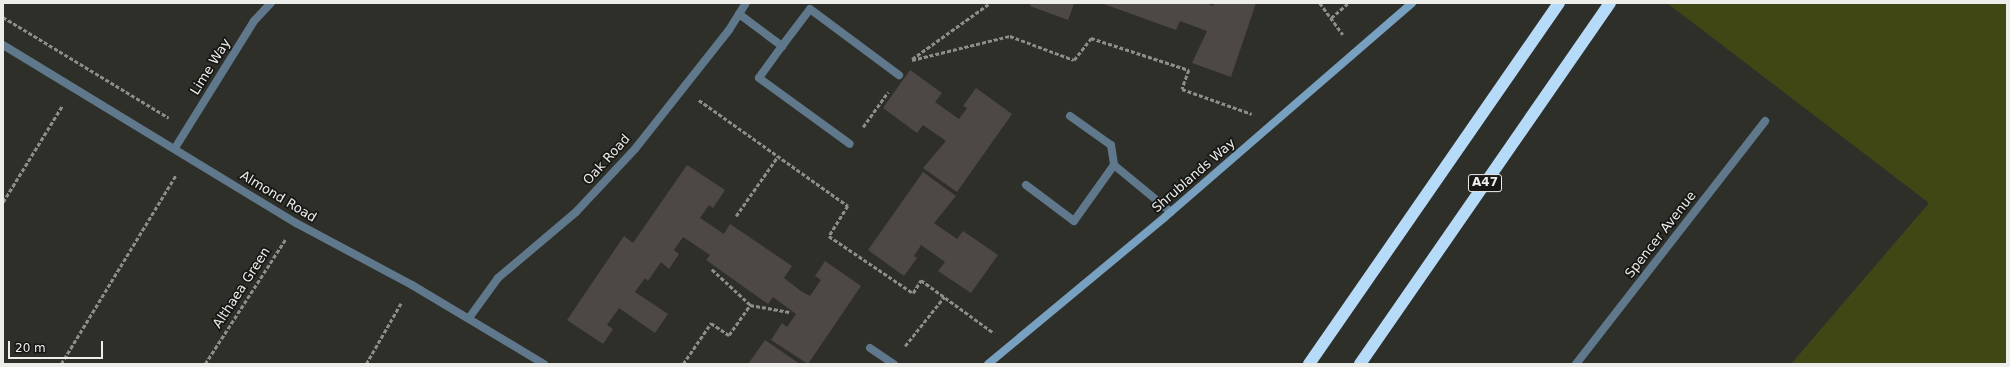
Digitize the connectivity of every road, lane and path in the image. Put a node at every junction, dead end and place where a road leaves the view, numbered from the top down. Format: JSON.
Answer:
{"nodes":[{"id":1,"x":271,"y":3,"type":"edge"},
{"id":2,"x":746,"y":3,"type":"edge"},
{"id":3,"x":990,"y":3,"type":"edge"},
{"id":4,"x":1320,"y":3,"type":"edge"},
{"id":5,"x":1348,"y":3,"type":"edge"},
{"id":6,"x":1412,"y":3,"type":"edge"},
{"id":7,"x":1559,"y":3,"type":"edge"},
{"id":8,"x":1610,"y":3,"type":"edge"},
{"id":9,"x":739,"y":14,"type":"junction"},
{"id":10,"x":3,"y":17,"type":"edge"},
{"id":11,"x":1331,"y":18,"type":"junction"},
{"id":12,"x":3,"y":45,"type":"edge"},
{"id":13,"x":782,"y":46,"type":"junction"},
{"id":14,"x":1356,"y":52,"type":"junction"},
{"id":15,"x":910,"y":60,"type":"junction"},
{"id":16,"x":899,"y":75,"type":"junction"},
{"id":17,"x":73,"y":88,"type":"junction"},
{"id":18,"x":682,"y":89,"type":"junction"},
{"id":19,"x":1070,"y":116,"type":"dead end"},
{"id":20,"x":1765,"y":121,"type":"dead end"},
{"id":21,"x":1275,"y":122,"type":"junction"},
{"id":22,"x":186,"y":128,"type":"junction"},
{"id":23,"x":850,"y":144,"type":"joint"},
{"id":24,"x":175,"y":148,"type":"junction"},
{"id":25,"x":188,"y":156,"type":"junction"},
{"id":26,"x":778,"y":156,"type":"junction"},
{"id":27,"x":1114,"y":165,"type":"junction"},
{"id":28,"x":1026,"y":185,"type":"dead end"},
{"id":29,"x":3,"y":202,"type":"edge"},
{"id":30,"x":1171,"y":212,"type":"junction"},
{"id":31,"x":736,"y":216,"type":"dead end"},
{"id":32,"x":296,"y":223,"type":"junction"},
{"id":33,"x":711,"y":269,"type":"dead end"},
{"id":34,"x":412,"y":285,"type":"junction"},
{"id":35,"x":944,"y":297,"type":"junction"},
{"id":36,"x":750,"y":305,"type":"junction"},
{"id":37,"x":789,"y":312,"type":"dead end"},
{"id":38,"x":469,"y":318,"type":"junction"},
{"id":39,"x":1011,"y":345,"type":"junction"},
{"id":40,"x":870,"y":348,"type":"dead end"},
{"id":41,"x":893,"y":363,"type":"edge"},
{"id":42,"x":61,"y":364,"type":"edge"},
{"id":43,"x":205,"y":364,"type":"edge"},
{"id":44,"x":366,"y":364,"type":"edge"},
{"id":45,"x":544,"y":364,"type":"edge"},
{"id":46,"x":683,"y":364,"type":"edge"},
{"id":47,"x":988,"y":364,"type":"edge"},
{"id":48,"x":1309,"y":364,"type":"edge"},
{"id":49,"x":1360,"y":364,"type":"edge"},
{"id":50,"x":1576,"y":364,"type":"edge"}],
"edges":[{"from":1,"to":22,"type":"street","name":"Lime Way"},
{"from":2,"to":9,"type":"street","name":"Oak Road"},
{"from":3,"to":15,"type":"path"},
{"from":4,"to":11,"type":"path"},
{"from":5,"to":11,"type":"path"},
{"from":6,"to":14,"type":"street","name":"Shrublands Way"},
{"from":7,"to":48,"type":"highway"},
{"from":8,"to":49,"type":"highway","number":"A47"},
{"from":9,"to":13,"type":"street"},
{"from":9,"to":18,"type":"street","name":"Oak Road"},
{"from":10,"to":22,"type":"path"},
{"from":11,"to":14,"type":"path"},
{"from":12,"to":17,"type":"street","name":"Almond Road"},
{"from":13,"to":16,"type":"street"},
{"from":13,"to":23,"type":"street"},
{"from":14,"to":21,"type":"street","name":"Shrublands Way"},
{"from":15,"to":16,"type":"path"},
{"from":15,"to":21,"type":"path"},
{"from":16,"to":23,"type":"path"},
{"from":17,"to":24,"type":"street","name":"Almond Road"},
{"from":17,"to":29,"type":"path"},
{"from":18,"to":26,"type":"path"},
{"from":18,"to":38,"type":"street","name":"Oak Road"},
{"from":19,"to":27,"type":"street"},
{"from":20,"to":50,"type":"street","name":"Spencer Avenue"},
{"from":21,"to":30,"type":"street","name":"Shrublands Way"},
{"from":22,"to":24,"type":"street","name":"Lime Way"},
{"from":24,"to":25,"type":"street","name":"Almond Road"},
{"from":25,"to":32,"type":"street","name":"Almond Road"},
{"from":25,"to":42,"type":"path"},
{"from":26,"to":31,"type":"path"},
{"from":26,"to":35,"type":"path"},
{"from":27,"to":28,"type":"street"},
{"from":27,"to":30,"type":"street"},
{"from":30,"to":39,"type":"street","name":"Shrublands Way"},
{"from":32,"to":34,"type":"street","name":"Almond Road"},
{"from":32,"to":43,"type":"path","name":"Althaea Green"},
{"from":33,"to":36,"type":"path"},
{"from":34,"to":38,"type":"street","name":"Almond Road"},
{"from":34,"to":44,"type":"path"},
{"from":35,"to":39,"type":"path"},
{"from":35,"to":41,"type":"path"},
{"from":36,"to":37,"type":"path"},
{"from":36,"to":46,"type":"path"},
{"from":38,"to":45,"type":"street","name":"Almond Road"},
{"from":39,"to":47,"type":"street","name":"Shrublands Way"},
{"from":40,"to":41,"type":"street"}]}
